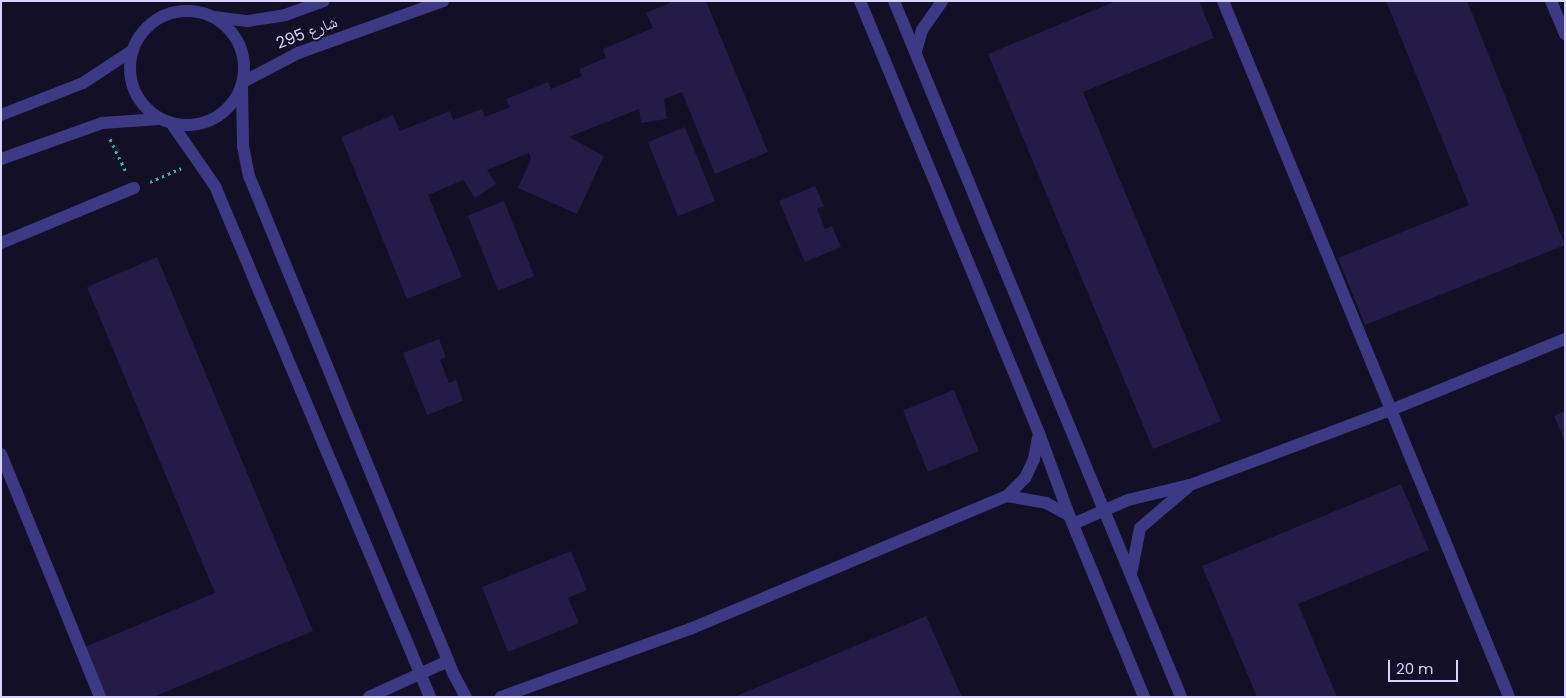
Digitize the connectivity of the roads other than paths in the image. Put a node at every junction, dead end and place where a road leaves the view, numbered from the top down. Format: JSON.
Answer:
{"nodes":[{"id":1,"x":324,"y":1,"type":"edge"},
{"id":2,"x":443,"y":1,"type":"edge"},
{"id":3,"x":860,"y":1,"type":"edge"},
{"id":4,"x":894,"y":1,"type":"edge"},
{"id":5,"x":942,"y":1,"type":"edge"},
{"id":6,"x":1222,"y":1,"type":"edge"},
{"id":7,"x":1551,"y":1,"type":"edge"},
{"id":8,"x":213,"y":17,"type":"junction"},
{"id":9,"x":1565,"y":34,"type":"edge"},
{"id":10,"x":133,"y":50,"type":"junction"},
{"id":11,"x":916,"y":50,"type":"junction"},
{"id":12,"x":243,"y":84,"type":"junction"},
{"id":13,"x":1,"y":115,"type":"edge"},
{"id":14,"x":166,"y":121,"type":"junction"},
{"id":15,"x":1,"y":159,"type":"edge"},
{"id":16,"x":134,"y":188,"type":"road end"},
{"id":17,"x":1,"y":244,"type":"edge"},
{"id":18,"x":1565,"y":339,"type":"edge"},
{"id":19,"x":1391,"y":410,"type":"junction"},
{"id":20,"x":1039,"y":433,"type":"junction"},
{"id":21,"x":1,"y":454,"type":"edge"},
{"id":22,"x":1190,"y":485,"type":"junction"},
{"id":23,"x":1007,"y":496,"type":"junction"},
{"id":24,"x":1103,"y":512,"type":"junction"},
{"id":25,"x":1071,"y":520,"type":"junction"},
{"id":26,"x":1131,"y":575,"type":"junction"},
{"id":27,"x":448,"y":661,"type":"junction"},
{"id":28,"x":422,"y":673,"type":"junction"},
{"id":29,"x":100,"y":697,"type":"edge"},
{"id":30,"x":369,"y":697,"type":"edge"},
{"id":31,"x":430,"y":697,"type":"edge"},
{"id":32,"x":466,"y":697,"type":"edge"},
{"id":33,"x":501,"y":697,"type":"edge"},
{"id":34,"x":1144,"y":697,"type":"edge"},
{"id":35,"x":1181,"y":697,"type":"edge"},
{"id":36,"x":1510,"y":697,"type":"edge"}],
"edges":[{"from":1,"to":8,"type":"street","name":"شارع 295"},
{"from":2,"to":12,"type":"street","name":"شارع 295"},
{"from":3,"to":20,"type":"street"},
{"from":4,"to":11,"type":"street"},
{"from":5,"to":11,"type":"street"},
{"from":6,"to":19,"type":"street"},
{"from":7,"to":9,"type":"street"},
{"from":8,"to":10,"type":"street"},
{"from":8,"to":12,"type":"street"},
{"from":10,"to":13,"type":"street"},
{"from":10,"to":14,"type":"street"},
{"from":11,"to":24,"type":"street"},
{"from":12,"to":14,"type":"street"},
{"from":12,"to":27,"type":"street"},
{"from":14,"to":15,"type":"street"},
{"from":14,"to":28,"type":"street"},
{"from":16,"to":17,"type":"street"},
{"from":18,"to":19,"type":"street"},
{"from":19,"to":22,"type":"street"},
{"from":19,"to":36,"type":"street"},
{"from":20,"to":23,"type":"street"},
{"from":20,"to":25,"type":"street"},
{"from":21,"to":29,"type":"street"},
{"from":22,"to":24,"type":"street"},
{"from":22,"to":26,"type":"street"},
{"from":23,"to":25,"type":"street"},
{"from":23,"to":33,"type":"street"},
{"from":24,"to":25,"type":"street"},
{"from":24,"to":26,"type":"street"},
{"from":25,"to":34,"type":"street"},
{"from":26,"to":35,"type":"street"},
{"from":27,"to":28,"type":"street"},
{"from":27,"to":32,"type":"street"},
{"from":28,"to":30,"type":"street"},
{"from":28,"to":31,"type":"street"}]}
